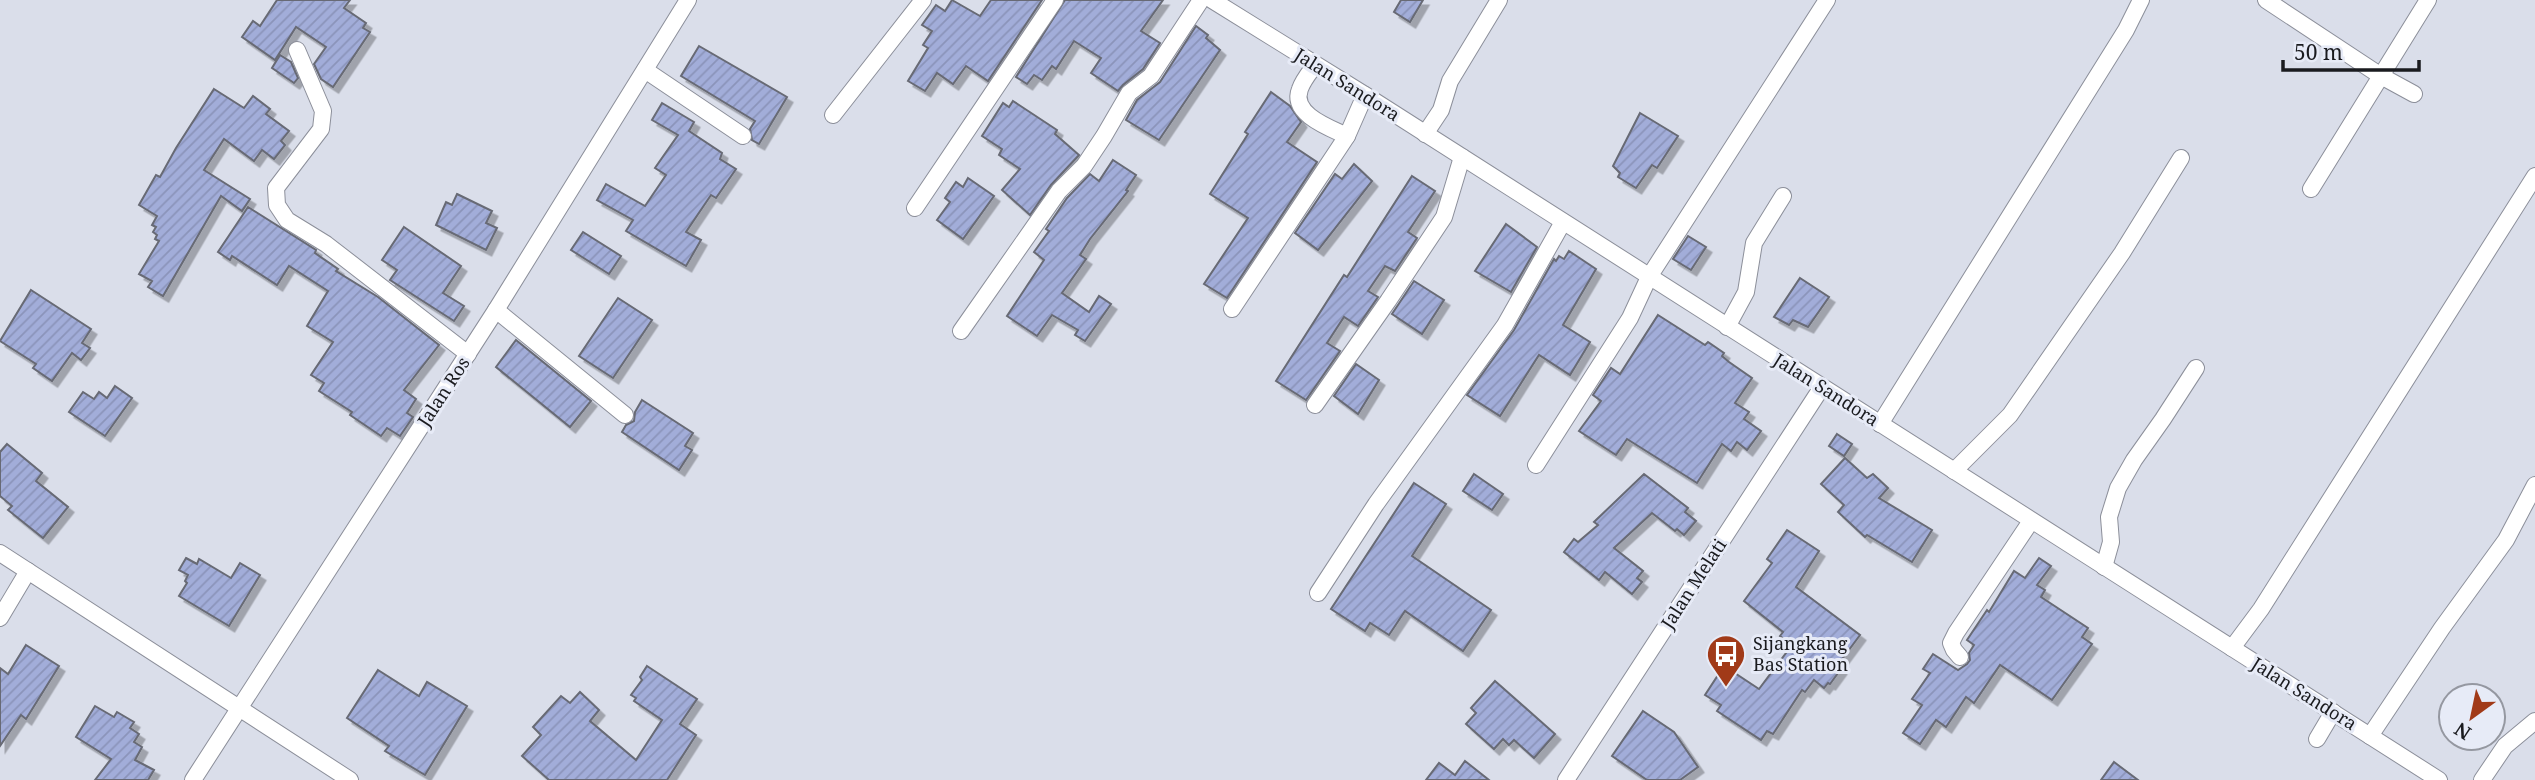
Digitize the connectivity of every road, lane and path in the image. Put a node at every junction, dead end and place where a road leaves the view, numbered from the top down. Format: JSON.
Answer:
{"nodes":[{"id":1,"x":688,"y":0,"type":"edge"},
{"id":2,"x":923,"y":0,"type":"edge"},
{"id":3,"x":1055,"y":0,"type":"edge"},
{"id":4,"x":1201,"y":0,"type":"edge"},
{"id":5,"x":1212,"y":0,"type":"edge"},
{"id":6,"x":1499,"y":0,"type":"edge"},
{"id":7,"x":1827,"y":0,"type":"edge"},
{"id":8,"x":2141,"y":0,"type":"edge"},
{"id":9,"x":2266,"y":0,"type":"edge"},
{"id":10,"x":2428,"y":0,"type":"edge"},
{"id":11,"x":297,"y":50,"type":"dead end"},
{"id":12,"x":1315,"y":65,"type":"junction"},
{"id":13,"x":645,"y":70,"type":"junction"},
{"id":14,"x":2381,"y":76,"type":"junction"},
{"id":15,"x":2414,"y":94,"type":"dead end"},
{"id":16,"x":1366,"y":95,"type":"junction"},
{"id":17,"x":833,"y":115,"type":"dead end"},
{"id":18,"x":1425,"y":134,"type":"junction"},
{"id":19,"x":743,"y":136,"type":"dead end"},
{"id":20,"x":1347,"y":136,"type":"junction"},
{"id":21,"x":1462,"y":157,"type":"junction"},
{"id":22,"x":2181,"y":158,"type":"dead end"},
{"id":23,"x":2535,"y":176,"type":"edge"},
{"id":24,"x":2311,"y":189,"type":"dead end"},
{"id":25,"x":1783,"y":196,"type":"dead end"},
{"id":26,"x":915,"y":208,"type":"dead end"},
{"id":27,"x":1563,"y":222,"type":"junction"},
{"id":28,"x":1649,"y":277,"type":"junction"},
{"id":29,"x":1232,"y":309,"type":"dead end"},
{"id":30,"x":496,"y":310,"type":"junction"},
{"id":31,"x":1727,"y":327,"type":"junction"},
{"id":32,"x":961,"y":331,"type":"dead end"},
{"id":33,"x":468,"y":354,"type":"junction"},
{"id":34,"x":2196,"y":368,"type":"dead end"},
{"id":35,"x":1822,"y":387,"type":"junction"},
{"id":36,"x":1315,"y":405,"type":"dead end"},
{"id":37,"x":625,"y":415,"type":"dead end"},
{"id":38,"x":1880,"y":424,"type":"junction"},
{"id":39,"x":1536,"y":465,"type":"dead end"},
{"id":40,"x":1954,"y":471,"type":"junction"},
{"id":41,"x":2535,"y":485,"type":"edge"},
{"id":42,"x":2031,"y":521,"type":"junction"},
{"id":43,"x":0,"y":553,"type":"edge"},
{"id":44,"x":2104,"y":567,"type":"junction"},
{"id":45,"x":28,"y":571,"type":"junction"},
{"id":46,"x":1318,"y":593,"type":"dead end"},
{"id":47,"x":0,"y":618,"type":"edge"},
{"id":48,"x":2232,"y":648,"type":"junction"},
{"id":49,"x":1960,"y":657,"type":"dead end"},
{"id":50,"x":241,"y":708,"type":"junction"},
{"id":51,"x":2333,"y":712,"type":"junction"},
{"id":52,"x":2535,"y":721,"type":"edge"},
{"id":53,"x":2370,"y":736,"type":"junction"},
{"id":54,"x":2318,"y":739,"type":"dead end"},
{"id":55,"x":193,"y":780,"type":"edge"},
{"id":56,"x":350,"y":780,"type":"edge"},
{"id":57,"x":1566,"y":780,"type":"edge"},
{"id":58,"x":2439,"y":780,"type":"edge"},
{"id":59,"x":2482,"y":780,"type":"edge"}],
"edges":[{"from":1,"to":13,"type":"street","name":"Jalan Ros"},
{"from":2,"to":17,"type":"street"},
{"from":3,"to":26,"type":"street"},
{"from":4,"to":32,"type":"street"},
{"from":5,"to":12,"type":"street","name":"Jalan Sandora"},
{"from":6,"to":18,"type":"street"},
{"from":7,"to":28,"type":"street"},
{"from":8,"to":38,"type":"street"},
{"from":9,"to":14,"type":"street"},
{"from":10,"to":14,"type":"street"},
{"from":11,"to":33,"type":"street"},
{"from":12,"to":16,"type":"street","name":"Jalan Sandora"},
{"from":12,"to":20,"type":"street"},
{"from":13,"to":19,"type":"street"},
{"from":13,"to":30,"type":"street","name":"Jalan Ros"},
{"from":14,"to":15,"type":"street"},
{"from":14,"to":24,"type":"street"},
{"from":16,"to":18,"type":"street","name":"Jalan Sandora"},
{"from":16,"to":20,"type":"street"},
{"from":18,"to":21,"type":"street","name":"Jalan Sandora"},
{"from":20,"to":29,"type":"street"},
{"from":21,"to":27,"type":"street","name":"Jalan Sandora"},
{"from":21,"to":36,"type":"street"},
{"from":22,"to":40,"type":"street"},
{"from":23,"to":48,"type":"street"},
{"from":25,"to":31,"type":"street"},
{"from":27,"to":28,"type":"street","name":"Jalan Sandora"},
{"from":27,"to":46,"type":"street"},
{"from":28,"to":31,"type":"street","name":"Jalan Sandora"},
{"from":28,"to":39,"type":"street"},
{"from":30,"to":33,"type":"street","name":"Jalan Ros"},
{"from":30,"to":37,"type":"street"},
{"from":31,"to":35,"type":"street","name":"Jalan Sandora"},
{"from":33,"to":50,"type":"street","name":"Jalan Ros"},
{"from":34,"to":44,"type":"street"},
{"from":35,"to":38,"type":"street","name":"Jalan Sandora"},
{"from":35,"to":57,"type":"street","name":"Jalan Melati"},
{"from":38,"to":40,"type":"street","name":"Jalan Sandora"},
{"from":40,"to":42,"type":"street","name":"Jalan Sandora"},
{"from":41,"to":53,"type":"street"},
{"from":42,"to":44,"type":"street","name":"Jalan Sandora"},
{"from":42,"to":49,"type":"street"},
{"from":43,"to":45,"type":"street"},
{"from":44,"to":48,"type":"street","name":"Jalan Sandora"},
{"from":45,"to":47,"type":"street"},
{"from":45,"to":50,"type":"street"},
{"from":48,"to":51,"type":"street","name":"Jalan Sandora"},
{"from":50,"to":55,"type":"street","name":"Jalan Ros"},
{"from":50,"to":56,"type":"street"},
{"from":51,"to":53,"type":"street","name":"Jalan Sandora"},
{"from":51,"to":54,"type":"street"},
{"from":52,"to":59,"type":"street"},
{"from":53,"to":58,"type":"street","name":"Jalan Sandora"}]}
